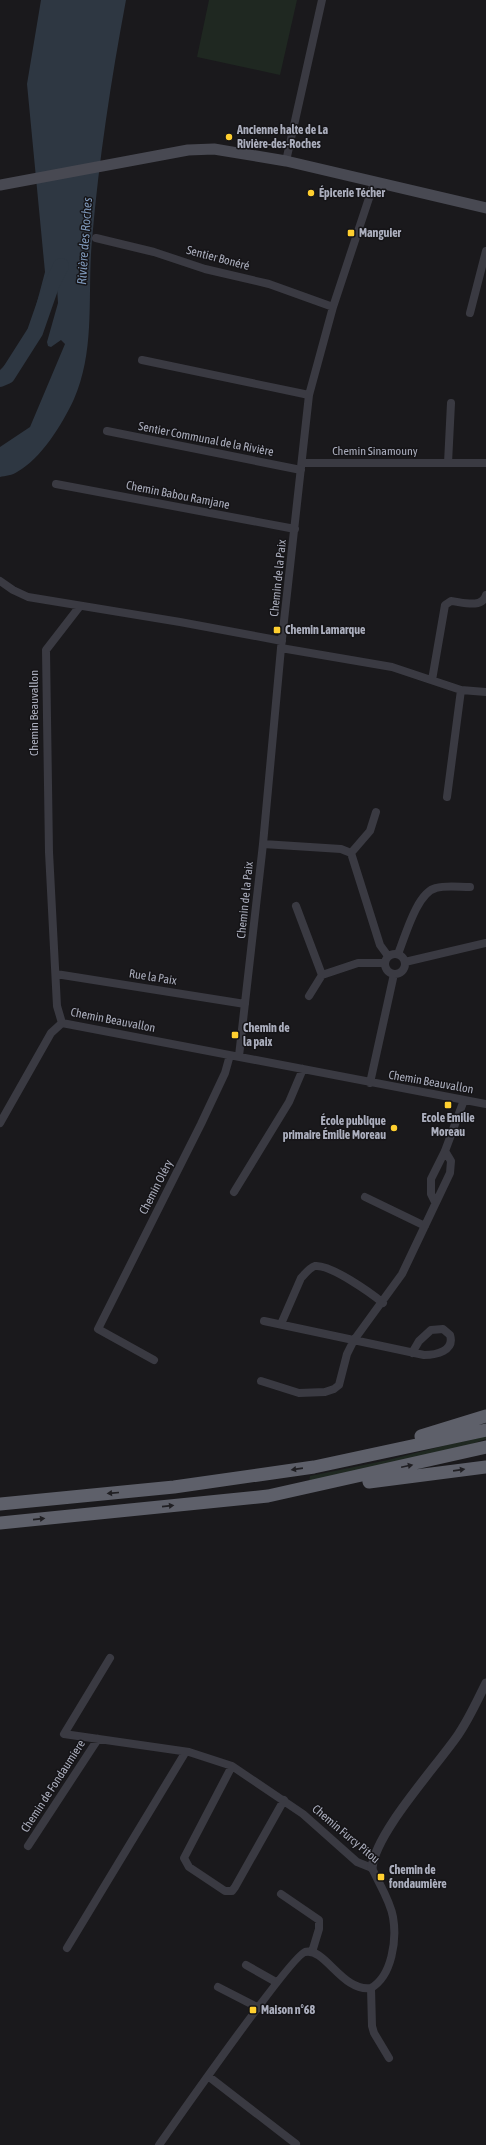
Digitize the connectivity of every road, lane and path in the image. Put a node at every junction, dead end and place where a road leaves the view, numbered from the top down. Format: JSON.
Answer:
{"nodes":[{"id":1,"x":322,"y":0,"type":"edge"},
{"id":2,"x":286,"y":161,"type":"junction"},
{"id":3,"x":374,"y":183,"type":"junction"},
{"id":4,"x":4,"y":184,"type":"edge"},
{"id":5,"x":486,"y":208,"type":"edge"},
{"id":6,"x":96,"y":238,"type":"dead end"},
{"id":7,"x":486,"y":251,"type":"edge"},
{"id":8,"x":333,"y":307,"type":"junction"},
{"id":9,"x":470,"y":313,"type":"dead end"},
{"id":10,"x":142,"y":360,"type":"dead end"},
{"id":11,"x":309,"y":395,"type":"junction"},
{"id":12,"x":451,"y":403,"type":"dead end"},
{"id":13,"x":107,"y":431,"type":"dead end"},
{"id":14,"x":448,"y":463,"type":"junction"},
{"id":15,"x":486,"y":463,"type":"edge"},
{"id":16,"x":302,"y":467,"type":"junction"},
{"id":17,"x":56,"y":484,"type":"dead end"},
{"id":18,"x":295,"y":529,"type":"junction"},
{"id":19,"x":0,"y":580,"type":"edge"},
{"id":20,"x":486,"y":595,"type":"edge"},
{"id":21,"x":80,"y":606,"type":"junction"},
{"id":22,"x":282,"y":645,"type":"junction"},
{"id":23,"x":432,"y":680,"type":"junction"},
{"id":24,"x":461,"y":690,"type":"junction"},
{"id":25,"x":486,"y":692,"type":"edge"},
{"id":26,"x":448,"y":797,"type":"dead end"},
{"id":27,"x":376,"y":812,"type":"dead end"},
{"id":28,"x":263,"y":844,"type":"junction"},
{"id":29,"x":351,"y":853,"type":"junction"},
{"id":30,"x":470,"y":887,"type":"dead end"},
{"id":31,"x":296,"y":906,"type":"dead end"},
{"id":32,"x":486,"y":943,"type":"edge"},
{"id":33,"x":398,"y":954,"type":"junction"},
{"id":34,"x":387,"y":960,"type":"junction"},
{"id":35,"x":405,"y":962,"type":"junction"},
{"id":36,"x":56,"y":974,"type":"junction"},
{"id":37,"x":394,"y":974,"type":"junction"},
{"id":38,"x":322,"y":975,"type":"junction"},
{"id":39,"x":309,"y":996,"type":"dead end"},
{"id":40,"x":245,"y":1004,"type":"junction"},
{"id":41,"x":62,"y":1023,"type":"junction"},
{"id":42,"x":230,"y":1055,"type":"junction"},
{"id":43,"x":239,"y":1056,"type":"junction"},
{"id":44,"x":303,"y":1069,"type":"junction"},
{"id":45,"x":370,"y":1083,"type":"junction"},
{"id":46,"x":464,"y":1100,"type":"junction"},
{"id":47,"x":486,"y":1104,"type":"edge"},
{"id":48,"x":0,"y":1123,"type":"edge"},
{"id":49,"x":445,"y":1151,"type":"junction"},
{"id":50,"x":234,"y":1192,"type":"dead end"},
{"id":51,"x":364,"y":1197,"type":"dead end"},
{"id":52,"x":436,"y":1202,"type":"junction"},
{"id":53,"x":425,"y":1226,"type":"junction"},
{"id":54,"x":383,"y":1303,"type":"junction"},
{"id":55,"x":264,"y":1321,"type":"dead end"},
{"id":56,"x":281,"y":1324,"type":"junction"},
{"id":57,"x":354,"y":1340,"type":"junction"},
{"id":58,"x":412,"y":1353,"type":"junction"},
{"id":59,"x":154,"y":1360,"type":"dead end"},
{"id":60,"x":261,"y":1381,"type":"dead end"},
{"id":61,"x":486,"y":1416,"type":"edge"},
{"id":62,"x":486,"y":1430,"type":"edge"},
{"id":63,"x":486,"y":1447,"type":"edge"},
{"id":64,"x":314,"y":1467,"type":"junction"},
{"id":65,"x":486,"y":1467,"type":"edge"},
{"id":66,"x":268,"y":1496,"type":"junction"},
{"id":67,"x":0,"y":1504,"type":"edge"},
{"id":68,"x":0,"y":1523,"type":"edge"},
{"id":69,"x":110,"y":1658,"type":"dead end"},
{"id":70,"x":486,"y":1684,"type":"edge"},
{"id":71,"x":98,"y":1739,"type":"junction"},
{"id":72,"x":185,"y":1753,"type":"junction"},
{"id":73,"x":232,"y":1766,"type":"junction"},
{"id":74,"x":284,"y":1800,"type":"junction"},
{"id":75,"x":28,"y":1846,"type":"dead end"},
{"id":76,"x":372,"y":1868,"type":"junction"},
{"id":77,"x":281,"y":1894,"type":"dead end"},
{"id":78,"x":67,"y":1948,"type":"dead end"},
{"id":79,"x":312,"y":1952,"type":"junction"},
{"id":80,"x":246,"y":1965,"type":"dead end"},
{"id":81,"x":276,"y":1982,"type":"junction"},
{"id":82,"x":218,"y":1987,"type":"dead end"},
{"id":83,"x":371,"y":1988,"type":"junction"},
{"id":84,"x":259,"y":2008,"type":"junction"},
{"id":85,"x":389,"y":2058,"type":"dead end"},
{"id":86,"x":208,"y":2076,"type":"junction"},
{"id":87,"x":296,"y":2144,"type":"edge"},
{"id":88,"x":159,"y":2145,"type":"edge"}],
"edges":[{"from":1,"to":2,"type":"street"},
{"from":2,"to":3,"type":"main road"},
{"from":2,"to":4,"type":"main road"},
{"from":3,"to":5,"type":"main road"},
{"from":3,"to":8,"type":"street","name":"Chemin de la Paix"},
{"from":6,"to":8,"type":"street","name":"Sentier Bonéré"},
{"from":7,"to":9,"type":"street"},
{"from":8,"to":11,"type":"street","name":"Chemin de la Paix"},
{"from":10,"to":11,"type":"street"},
{"from":11,"to":16,"type":"street","name":"Chemin de la Paix"},
{"from":12,"to":14,"type":"street"},
{"from":13,"to":16,"type":"street","name":"Sentier Communal de la Rivière"},
{"from":14,"to":15,"type":"street","name":"Chemin Sinamouny"},
{"from":14,"to":16,"type":"street","name":"Chemin Sinamouny"},
{"from":16,"to":18,"type":"street","name":"Chemin de la Paix"},
{"from":17,"to":18,"type":"street","name":"Chemin Babou Ramjane"},
{"from":18,"to":22,"type":"street","name":"Chemin de la Paix"},
{"from":19,"to":21,"type":"street"},
{"from":20,"to":23,"type":"street"},
{"from":21,"to":22,"type":"street"},
{"from":21,"to":36,"type":"street","name":"Chemin Beauvallon"},
{"from":22,"to":23,"type":"street"},
{"from":22,"to":28,"type":"street","name":"Chemin de la Paix"},
{"from":23,"to":24,"type":"street"},
{"from":24,"to":25,"type":"street"},
{"from":24,"to":26,"type":"street"},
{"from":27,"to":29,"type":"street"},
{"from":28,"to":29,"type":"street"},
{"from":28,"to":40,"type":"street","name":"Chemin de la Paix"},
{"from":29,"to":34,"type":"street"},
{"from":30,"to":33,"type":"street"},
{"from":31,"to":38,"type":"street"},
{"from":32,"to":35,"type":"street"},
{"from":33,"to":34,"type":"street"},
{"from":33,"to":35,"type":"street"},
{"from":34,"to":37,"type":"street"},
{"from":34,"to":38,"type":"street"},
{"from":35,"to":37,"type":"street"},
{"from":36,"to":40,"type":"street","name":"Rue la Paix"},
{"from":36,"to":41,"type":"street","name":"Chemin Beauvallon"},
{"from":37,"to":45,"type":"street"},
{"from":38,"to":39,"type":"street"},
{"from":40,"to":43,"type":"street","name":"Chemin de la Paix"},
{"from":41,"to":42,"type":"street","name":"Chemin Beauvallon"},
{"from":41,"to":48,"type":"street"},
{"from":42,"to":43,"type":"street","name":"Chemin Beauvallon"},
{"from":42,"to":59,"type":"street","name":"Chemin Oléry"},
{"from":43,"to":44,"type":"street","name":"Chemin Beauvallon"},
{"from":44,"to":45,"type":"street","name":"Chemin Beauvallon"},
{"from":44,"to":50,"type":"street"},
{"from":45,"to":46,"type":"street","name":"Chemin Beauvallon"},
{"from":46,"to":47,"type":"street","name":"Chemin Beauvallon"},
{"from":46,"to":49,"type":"street"},
{"from":49,"to":52,"type":"street"},
{"from":49,"to":52,"type":"street"},
{"from":51,"to":53,"type":"street"},
{"from":52,"to":53,"type":"street"},
{"from":53,"to":54,"type":"street"},
{"from":54,"to":56,"type":"street"},
{"from":54,"to":57,"type":"street"},
{"from":55,"to":56,"type":"street"},
{"from":56,"to":57,"type":"street"},
{"from":57,"to":58,"type":"street"},
{"from":57,"to":60,"type":"street"},
{"from":58,"to":58,"type":"street"},
{"from":61,"to":64,"type":"highway"},
{"from":62,"to":64,"type":"highway"},
{"from":66,"to":63,"type":"highway","one_way":true},
{"from":64,"to":67,"type":"highway","one_way":true},
{"from":66,"to":65,"type":"highway","one_way":true},
{"from":68,"to":66,"type":"highway","one_way":true},
{"from":69,"to":71,"type":"street","name":"Chemin Furcy Pitou"},
{"from":70,"to":76,"type":"street"},
{"from":71,"to":72,"type":"street","name":"Chemin Furcy Pitou"},
{"from":71,"to":75,"type":"street","name":"Chemin de Fondaumiere"},
{"from":72,"to":73,"type":"street","name":"Chemin Furcy Pitou"},
{"from":72,"to":78,"type":"street"},
{"from":73,"to":74,"type":"street","name":"Chemin Furcy Pitou"},
{"from":73,"to":74,"type":"street"},
{"from":74,"to":76,"type":"street","name":"Chemin Furcy Pitou"},
{"from":76,"to":83,"type":"street","name":"Chemin Furcy Pitou"},
{"from":77,"to":79,"type":"street"},
{"from":79,"to":81,"type":"street"},
{"from":79,"to":83,"type":"street"},
{"from":80,"to":81,"type":"street"},
{"from":81,"to":84,"type":"street"},
{"from":82,"to":84,"type":"street"},
{"from":83,"to":85,"type":"street"},
{"from":84,"to":86,"type":"street"},
{"from":86,"to":87,"type":"street"},
{"from":86,"to":88,"type":"street"}]}
